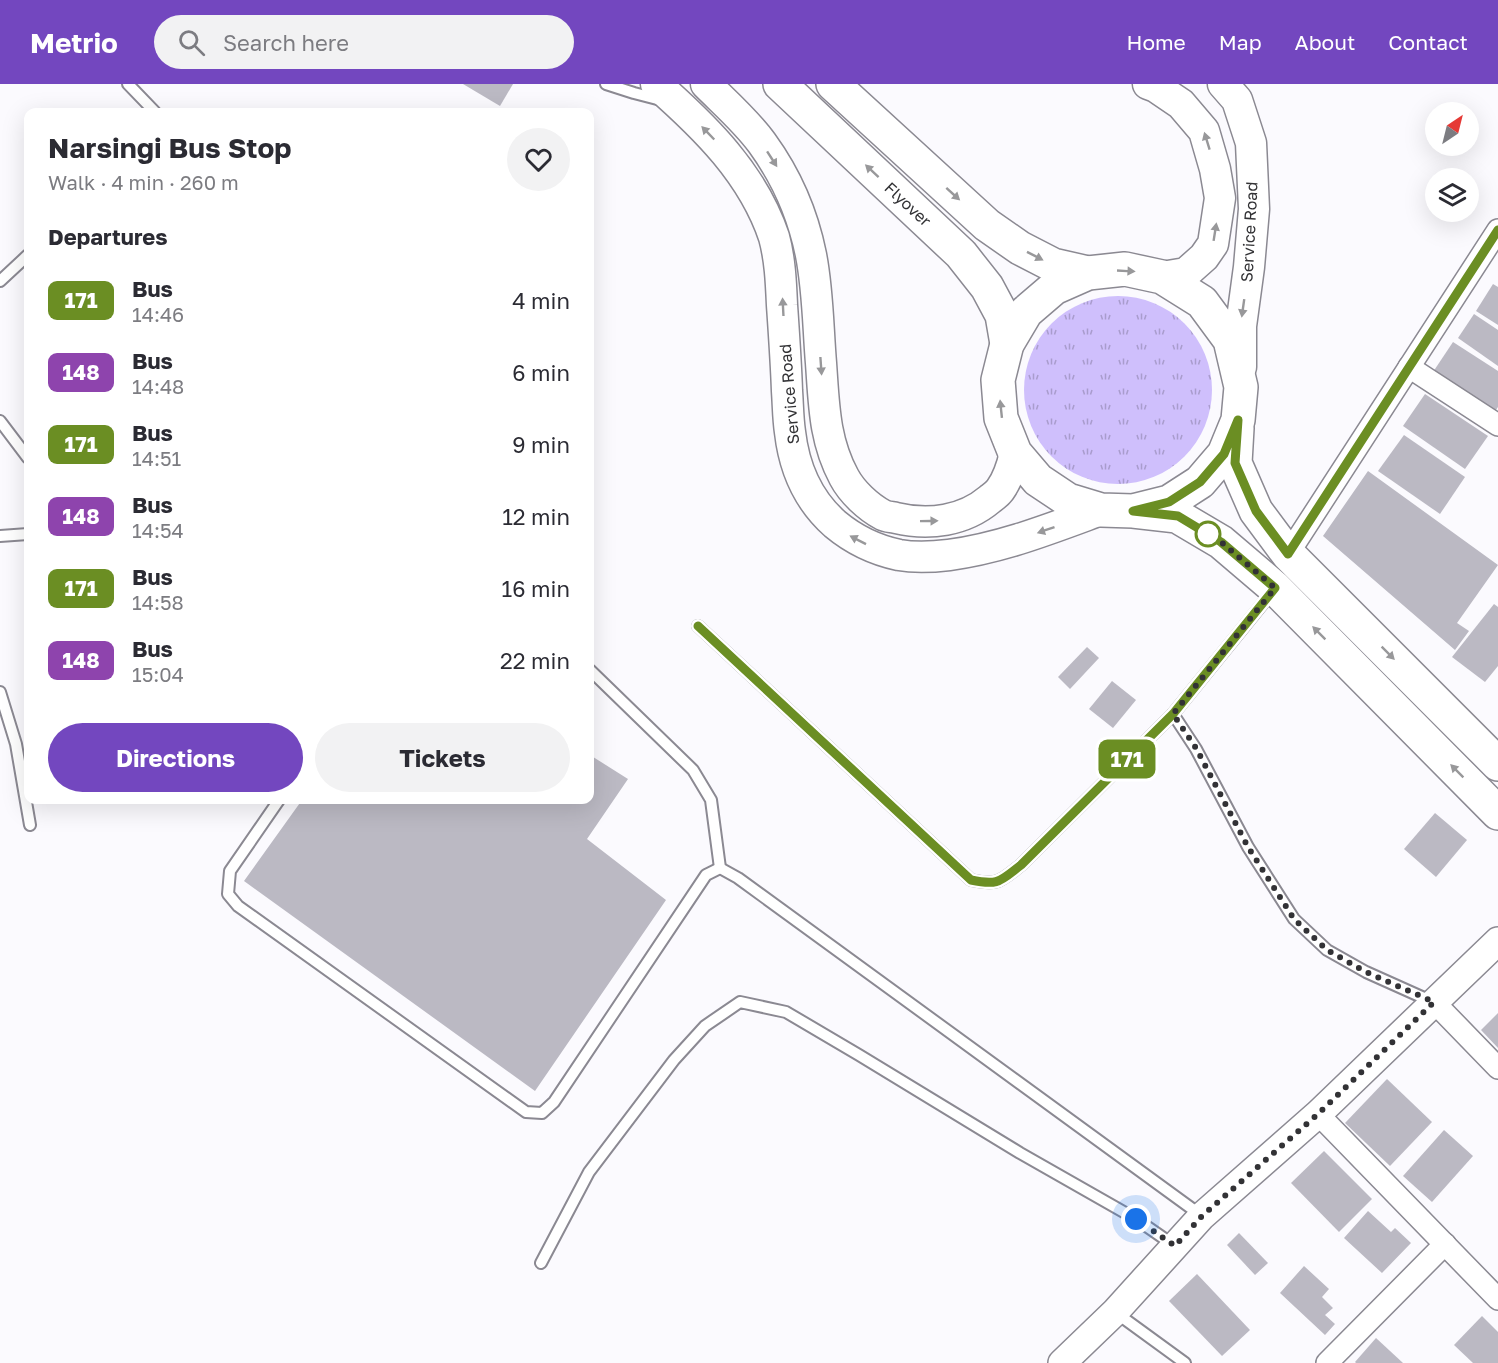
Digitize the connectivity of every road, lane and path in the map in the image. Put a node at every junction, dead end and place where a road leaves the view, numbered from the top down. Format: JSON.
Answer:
{"nodes":[{"id":1,"x":128,"y":84,"type":"edge"},
{"id":2,"x":606,"y":84,"type":"edge"},
{"id":3,"x":656,"y":84,"type":"edge"},
{"id":4,"x":706,"y":84,"type":"edge"},
{"id":5,"x":780,"y":84,"type":"edge"},
{"id":6,"x":833,"y":84,"type":"edge"},
{"id":7,"x":1148,"y":84,"type":"edge"},
{"id":8,"x":1223,"y":84,"type":"edge"},
{"id":9,"x":679,"y":104,"type":"junction"},
{"id":10,"x":151,"y":108,"type":"edge"},
{"id":11,"x":1496,"y":236,"type":"edge"},
{"id":12,"x":24,"y":259,"type":"edge"},
{"id":13,"x":1088,"y":273,"type":"junction"},
{"id":14,"x":1162,"y":277,"type":"junction"},
{"id":15,"x":0,"y":281,"type":"edge"},
{"id":16,"x":1007,"y":344,"type":"junction"},
{"id":17,"x":1409,"y":368,"type":"junction"},
{"id":18,"x":1241,"y":387,"type":"junction"},
{"id":19,"x":1238,"y":420,"type":"junction"},
{"id":20,"x":0,"y":421,"type":"edge"},
{"id":21,"x":1498,"y":425,"type":"edge"},
{"id":22,"x":24,"y":453,"type":"edge"},
{"id":23,"x":1015,"y":453,"type":"junction"},
{"id":24,"x":1117,"y":511,"type":"junction"},
{"id":25,"x":24,"y":534,"type":"edge"},
{"id":26,"x":0,"y":536,"type":"edge"},
{"id":27,"x":1288,"y":554,"type":"junction"},
{"id":28,"x":1275,"y":588,"type":"junction"},
{"id":29,"x":698,"y":626,"type":"dead end"},
{"id":30,"x":594,"y":674,"type":"edge"},
{"id":31,"x":0,"y":692,"type":"edge"},
{"id":32,"x":1173,"y":714,"type":"junction"},
{"id":33,"x":1498,"y":764,"type":"edge"},
{"id":34,"x":24,"y":790,"type":"edge"},
{"id":35,"x":26,"y":804,"type":"edge"},
{"id":36,"x":276,"y":804,"type":"edge"},
{"id":37,"x":1498,"y":813,"type":"edge"},
{"id":38,"x":30,"y":825,"type":"dead end"},
{"id":39,"x":720,"y":868,"type":"junction"},
{"id":40,"x":1498,"y":940,"type":"edge"},
{"id":41,"x":1434,"y":1002,"type":"junction"},
{"id":42,"x":1498,"y":1068,"type":"edge"},
{"id":43,"x":1318,"y":1114,"type":"junction"},
{"id":44,"x":1202,"y":1216,"type":"junction"},
{"id":45,"x":1445,"y":1244,"type":"junction"},
{"id":46,"x":1175,"y":1246,"type":"junction"},
{"id":47,"x":541,"y":1263,"type":"dead end"},
{"id":48,"x":1498,"y":1299,"type":"edge"},
{"id":49,"x":1115,"y":1312,"type":"junction"},
{"id":50,"x":1062,"y":1363,"type":"edge"},
{"id":51,"x":1185,"y":1363,"type":"edge"},
{"id":52,"x":1327,"y":1363,"type":"edge"}],
"edges":[{"from":1,"to":10,"type":"lane"},
{"from":2,"to":9,"type":"lane"},
{"from":3,"to":9,"type":"main road","name":"Service Road"},
{"from":4,"to":23,"type":"main road","name":"Service Road","one_way":true},
{"from":16,"to":5,"type":"main road","name":"Flyover","one_way":true},
{"from":6,"to":13,"type":"main road","one_way":true},
{"from":14,"to":7,"type":"main road","name":"Service Road","one_way":true},
{"from":8,"to":18,"type":"main road","name":"Service Road","one_way":true},
{"from":24,"to":9,"type":"main road","name":"Service Road","one_way":true},
{"from":11,"to":17,"type":"street"},
{"from":12,"to":15,"type":"lane"},
{"from":13,"to":14,"type":"main road","one_way":true},
{"from":13,"to":16,"type":"main road"},
{"from":14,"to":18,"type":"main road"},
{"from":23,"to":16,"type":"main road","one_way":true},
{"from":17,"to":21,"type":"street"},
{"from":17,"to":27,"type":"street"},
{"from":18,"to":19,"type":"main road"},
{"from":19,"to":24,"type":"main road"},
{"from":19,"to":27,"type":"main road"},
{"from":20,"to":22,"type":"lane"},
{"from":23,"to":24,"type":"main road"},
{"from":24,"to":28,"type":"main road"},
{"from":25,"to":26,"type":"lane"},
{"from":27,"to":33,"type":"main road","one_way":true},
{"from":28,"to":32,"type":"lane"},
{"from":37,"to":28,"type":"main road","one_way":true},
{"from":29,"to":32,"type":"lane"},
{"from":30,"to":39,"type":"lane"},
{"from":31,"to":34,"type":"lane"},
{"from":32,"to":41,"type":"lane"},
{"from":35,"to":38,"type":"lane"},
{"from":36,"to":39,"type":"lane"},
{"from":39,"to":44,"type":"lane"},
{"from":40,"to":41,"type":"street"},
{"from":41,"to":42,"type":"street"},
{"from":41,"to":43,"type":"street"},
{"from":43,"to":44,"type":"street"},
{"from":43,"to":45,"type":"street"},
{"from":44,"to":46,"type":"street"},
{"from":45,"to":48,"type":"street"},
{"from":45,"to":52,"type":"street"},
{"from":46,"to":47,"type":"lane"},
{"from":46,"to":49,"type":"street"},
{"from":49,"to":50,"type":"street"},
{"from":49,"to":51,"type":"lane"}]}
